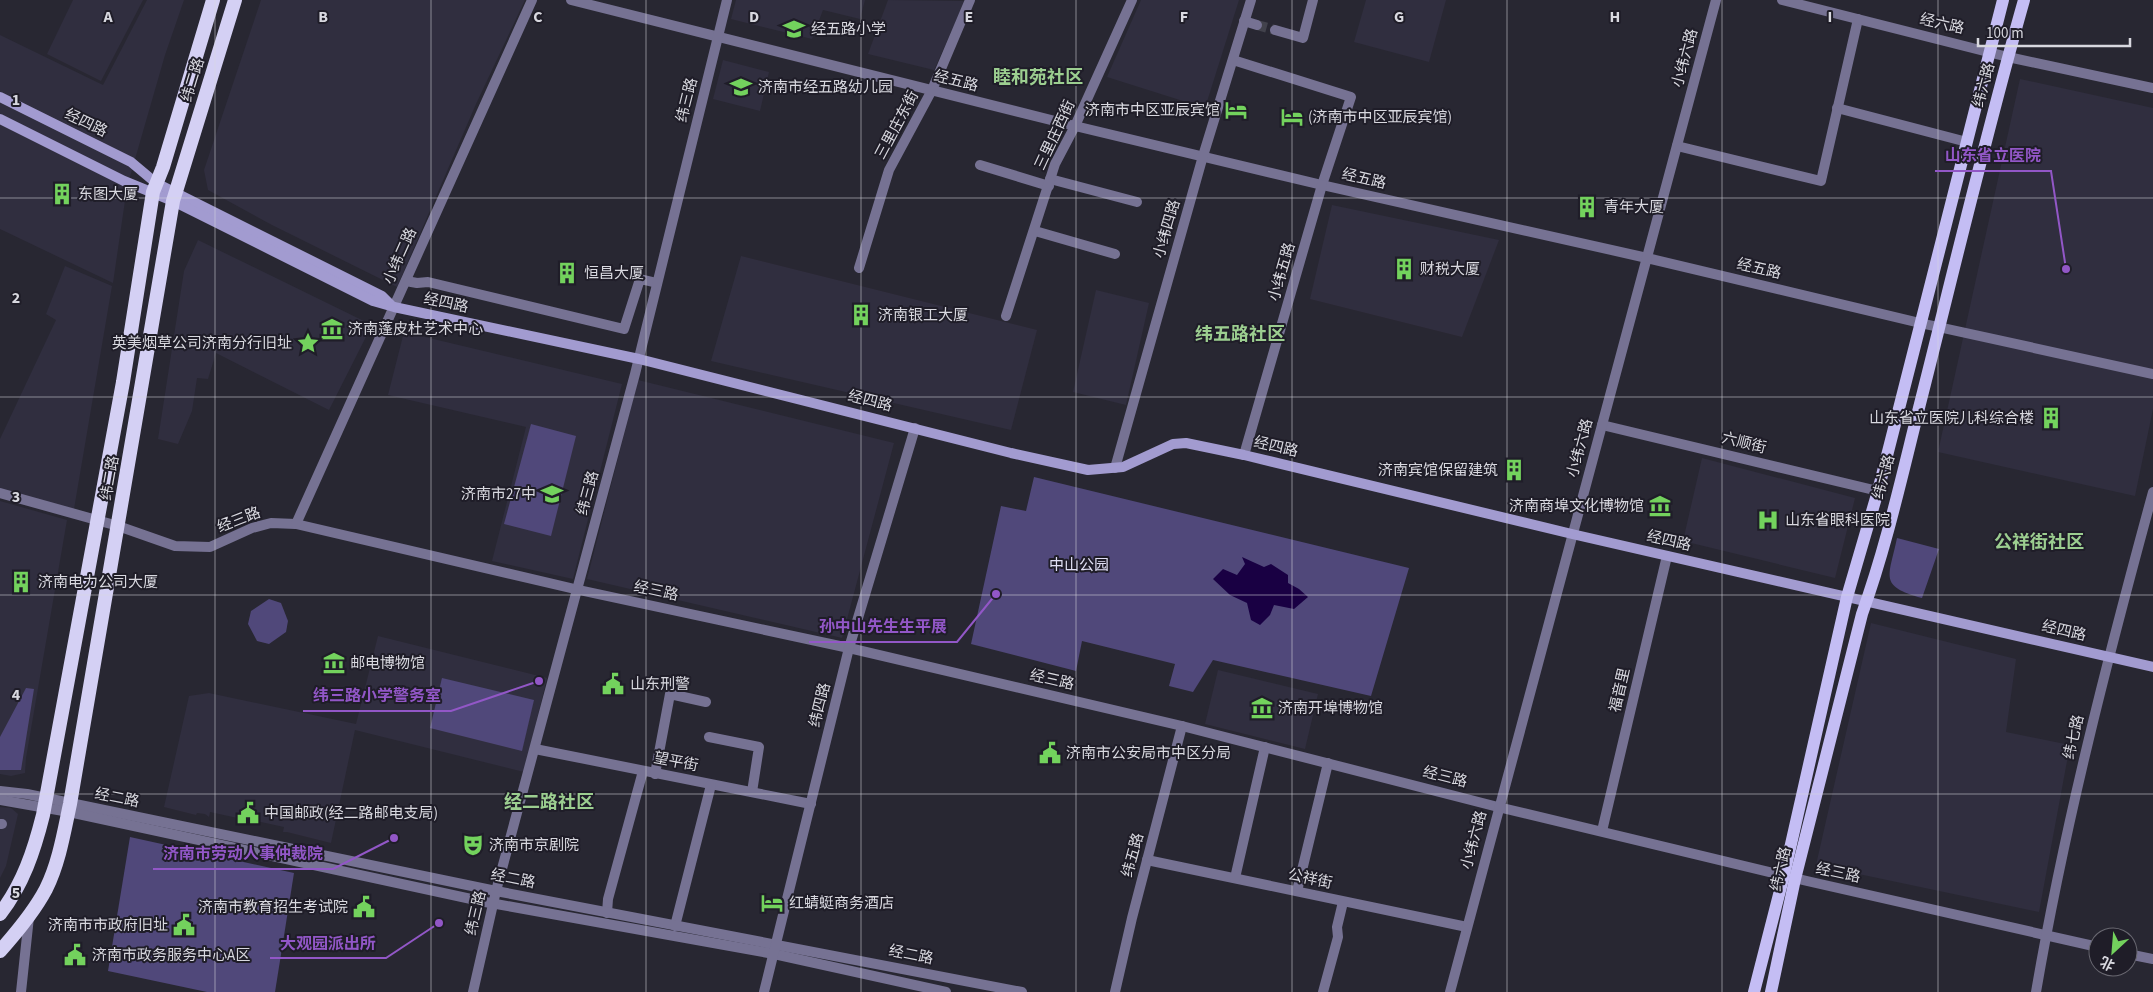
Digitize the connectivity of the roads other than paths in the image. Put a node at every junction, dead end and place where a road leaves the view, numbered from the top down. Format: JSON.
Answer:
{"nodes":[{"id":1,"x":213,"y":0,"type":"edge"},
{"id":2,"x":235,"y":0,"type":"edge"},
{"id":3,"x":532,"y":0,"type":"edge"},
{"id":4,"x":572,"y":0,"type":"edge"},
{"id":5,"x":727,"y":0,"type":"edge"},
{"id":6,"x":970,"y":0,"type":"edge"},
{"id":7,"x":1132,"y":0,"type":"edge"},
{"id":8,"x":1251,"y":0,"type":"edge"},
{"id":9,"x":1313,"y":0,"type":"edge"},
{"id":10,"x":1716,"y":0,"type":"edge"},
{"id":11,"x":1782,"y":0,"type":"edge"},
{"id":12,"x":2002,"y":0,"type":"edge"},
{"id":13,"x":2024,"y":0,"type":"edge"},
{"id":14,"x":1858,"y":19,"type":"junction"},
{"id":15,"x":1244,"y":21,"type":"junction"},
{"id":16,"x":1257,"y":25,"type":"tunnel mouth"},
{"id":17,"x":1275,"y":30,"type":"tunnel mouth"},
{"id":18,"x":718,"y":37,"type":"junction"},
{"id":19,"x":1989,"y":51,"type":"junction"},
{"id":20,"x":2008,"y":57,"type":"junction"},
{"id":21,"x":1233,"y":60,"type":"junction"},
{"id":22,"x":2153,"y":88,"type":"edge"},
{"id":23,"x":932,"y":90,"type":"junction"},
{"id":24,"x":0,"y":97,"type":"edge"},
{"id":25,"x":1837,"y":108,"type":"junction"},
{"id":26,"x":0,"y":119,"type":"edge"},
{"id":27,"x":1076,"y":126,"type":"junction"},
{"id":28,"x":1967,"y":142,"type":"junction"},
{"id":29,"x":1677,"y":146,"type":"junction"},
{"id":30,"x":1203,"y":156,"type":"junction"},
{"id":31,"x":980,"y":165,"type":"dead end"},
{"id":32,"x":1050,"y":182,"type":"junction"},
{"id":33,"x":1322,"y":185,"type":"junction"},
{"id":34,"x":155,"y":187,"type":"junction"},
{"id":35,"x":175,"y":196,"type":"junction"},
{"id":36,"x":1137,"y":202,"type":"dead end"},
{"id":37,"x":1035,"y":231,"type":"junction"},
{"id":38,"x":1115,"y":254,"type":"dead end"},
{"id":39,"x":1647,"y":258,"type":"junction"},
{"id":40,"x":859,"y":268,"type":"dead end"},
{"id":41,"x":406,"y":280,"type":"junction"},
{"id":42,"x":657,"y":283,"type":"junction"},
{"id":43,"x":394,"y":307,"type":"junction"},
{"id":44,"x":1006,"y":316,"type":"dead end"},
{"id":45,"x":1920,"y":323,"type":"junction"},
{"id":46,"x":1939,"y":327,"type":"junction"},
{"id":47,"x":639,"y":359,"type":"junction"},
{"id":48,"x":2153,"y":374,"type":"edge"},
{"id":49,"x":1602,"y":425,"type":"junction"},
{"id":50,"x":915,"y":428,"type":"junction"},
{"id":51,"x":1244,"y":455,"type":"junction"},
{"id":52,"x":1115,"y":468,"type":"junction"},
{"id":53,"x":1878,"y":491,"type":"junction"},
{"id":54,"x":2153,"y":492,"type":"edge"},
{"id":55,"x":0,"y":493,"type":"edge"},
{"id":56,"x":96,"y":521,"type":"junction"},
{"id":57,"x":296,"y":524,"type":"junction"},
{"id":58,"x":118,"y":526,"type":"junction"},
{"id":59,"x":1572,"y":534,"type":"junction"},
{"id":60,"x":1666,"y":556,"type":"junction"},
{"id":61,"x":578,"y":590,"type":"junction"},
{"id":62,"x":1847,"y":597,"type":"junction"},
{"id":63,"x":1866,"y":601,"type":"junction"},
{"id":64,"x":850,"y":648,"type":"junction"},
{"id":65,"x":2108,"y":656,"type":"junction"},
{"id":66,"x":2153,"y":667,"type":"edge"},
{"id":67,"x":706,"y":702,"type":"dead end"},
{"id":68,"x":1182,"y":726,"type":"junction"},
{"id":69,"x":709,"y":737,"type":"dead end"},
{"id":70,"x":1265,"y":747,"type":"junction"},
{"id":71,"x":535,"y":749,"type":"junction"},
{"id":72,"x":1328,"y":763,"type":"junction"},
{"id":73,"x":643,"y":771,"type":"junction"},
{"id":74,"x":655,"y":774,"type":"junction"},
{"id":75,"x":711,"y":785,"type":"junction"},
{"id":76,"x":0,"y":791,"type":"edge"},
{"id":77,"x":752,"y":792,"type":"junction"},
{"id":78,"x":0,"y":800,"type":"edge"},
{"id":79,"x":46,"y":803,"type":"junction"},
{"id":80,"x":811,"y":804,"type":"junction"},
{"id":81,"x":1498,"y":807,"type":"junction"},
{"id":82,"x":70,"y":808,"type":"junction"},
{"id":83,"x":1602,"y":831,"type":"junction"},
{"id":84,"x":1147,"y":860,"type":"junction"},
{"id":85,"x":1789,"y":877,"type":"junction"},
{"id":86,"x":1235,"y":878,"type":"junction"},
{"id":87,"x":496,"y":891,"type":"junction"},
{"id":88,"x":1297,"y":891,"type":"junction"},
{"id":89,"x":1343,"y":902,"type":"junction"},
{"id":90,"x":493,"y":904,"type":"junction"},
{"id":91,"x":607,"y":913,"type":"junction"},
{"id":92,"x":0,"y":914,"type":"edge"},
{"id":93,"x":29,"y":917,"type":"junction"},
{"id":94,"x":675,"y":926,"type":"junction"},
{"id":95,"x":1467,"y":927,"type":"junction"},
{"id":96,"x":2046,"y":935,"type":"junction"},
{"id":97,"x":2088,"y":945,"type":"edge"},
{"id":98,"x":775,"y":949,"type":"junction"},
{"id":99,"x":0,"y":951,"type":"edge"},
{"id":100,"x":2138,"y":956,"type":"edge"},
{"id":101,"x":2153,"y":959,"type":"edge"},
{"id":102,"x":21,"y":992,"type":"edge"},
{"id":103,"x":473,"y":992,"type":"edge"},
{"id":104,"x":764,"y":992,"type":"edge"},
{"id":105,"x":946,"y":992,"type":"edge"},
{"id":106,"x":1022,"y":992,"type":"edge"},
{"id":107,"x":1115,"y":992,"type":"edge"},
{"id":108,"x":1324,"y":992,"type":"edge"},
{"id":109,"x":1450,"y":992,"type":"edge"},
{"id":110,"x":1754,"y":992,"type":"edge"},
{"id":111,"x":1771,"y":992,"type":"edge"},
{"id":112,"x":2036,"y":992,"type":"edge"}],
"edges":[{"from":1,"to":34,"type":"highway","name":"纬二路"},
{"from":2,"to":35,"type":"highway","name":"纬二路"},
{"from":3,"to":41,"type":"street","name":"小纬二路"},
{"from":4,"to":18,"type":"street","name":"经五路"},
{"from":5,"to":18,"type":"street","name":"纬三路"},
{"from":6,"to":23,"type":"street","name":"三里庄东街"},
{"from":7,"to":27,"type":"street","name":"三里庄西街"},
{"from":8,"to":15,"type":"street","name":"小纬四路"},
{"from":9,"to":17,"type":"street"},
{"from":10,"to":29,"type":"street","name":"小纬六路"},
{"from":11,"to":14,"type":"street","name":"经六路"},
{"from":12,"to":19,"type":"main road","name":"纬六路"},
{"from":13,"to":20,"type":"main road","name":"纬六路"},
{"from":14,"to":19,"type":"street","name":"经六路"},
{"from":14,"to":25,"type":"street"},
{"from":15,"to":16,"type":"street"},
{"from":15,"to":21,"type":"street","name":"小纬四路"},
{"from":18,"to":23,"type":"street","name":"经五路"},
{"from":18,"to":42,"type":"street","name":"纬三路"},
{"from":19,"to":20,"type":"street","name":"经六路"},
{"from":19,"to":28,"type":"main road","name":"纬六路"},
{"from":20,"to":22,"type":"street","name":"经六路"},
{"from":20,"to":46,"type":"main road","name":"纬六路"},
{"from":21,"to":30,"type":"street","name":"小纬四路"},
{"from":21,"to":33,"type":"street","name":"小纬五路"},
{"from":23,"to":27,"type":"street","name":"经五路"},
{"from":23,"to":40,"type":"street","name":"三里庄东街"},
{"from":24,"to":34,"type":"main road","name":"经四路"},
{"from":25,"to":28,"type":"street"},
{"from":25,"to":29,"type":"street"},
{"from":26,"to":34,"type":"main road","name":"经四路"},
{"from":27,"to":30,"type":"street","name":"经五路"},
{"from":27,"to":32,"type":"street","name":"三里庄西街"},
{"from":28,"to":45,"type":"main road","name":"纬六路"},
{"from":29,"to":39,"type":"street","name":"小纬六路"},
{"from":30,"to":33,"type":"street","name":"经五路"},
{"from":30,"to":52,"type":"street","name":"小纬四路"},
{"from":31,"to":32,"type":"street"},
{"from":32,"to":36,"type":"street"},
{"from":32,"to":37,"type":"street","name":"三里庄西街"},
{"from":33,"to":39,"type":"street","name":"经五路"},
{"from":33,"to":51,"type":"street","name":"小纬五路"},
{"from":34,"to":35,"type":"main road","name":"经四路"},
{"from":34,"to":56,"type":"highway","name":"纬二路"},
{"from":35,"to":43,"type":"main road","name":"经四路"},
{"from":35,"to":58,"type":"highway","name":"纬二路"},
{"from":37,"to":38,"type":"street"},
{"from":37,"to":44,"type":"street","name":"三里庄西街"},
{"from":39,"to":45,"type":"street","name":"经五路"},
{"from":39,"to":49,"type":"street","name":"小纬六路"},
{"from":41,"to":42,"type":"street"},
{"from":41,"to":43,"type":"street","name":"小纬二路"},
{"from":42,"to":47,"type":"street","name":"纬三路"},
{"from":43,"to":47,"type":"main road","name":"经四路"},
{"from":43,"to":57,"type":"street","name":"小纬二路"},
{"from":45,"to":46,"type":"street","name":"经五路"},
{"from":45,"to":53,"type":"main road","name":"纬六路"},
{"from":46,"to":48,"type":"street","name":"经五路"},
{"from":46,"to":63,"type":"main road","name":"纬六路"},
{"from":47,"to":50,"type":"main road","name":"经四路"},
{"from":47,"to":61,"type":"street","name":"纬三路"},
{"from":49,"to":53,"type":"street","name":"六顺街"},
{"from":49,"to":59,"type":"street","name":"小纬六路"},
{"from":50,"to":52,"type":"main road","name":"经四路"},
{"from":50,"to":64,"type":"street","name":"纬四路"},
{"from":51,"to":52,"type":"main road","name":"经四路"},
{"from":51,"to":59,"type":"main road","name":"经四路"},
{"from":53,"to":62,"type":"main road","name":"纬六路"},
{"from":54,"to":65,"type":"street","name":"纬七路"},
{"from":55,"to":56,"type":"street","name":"经三路"},
{"from":56,"to":58,"type":"street","name":"经三路"},
{"from":56,"to":79,"type":"highway","name":"纬二路"},
{"from":57,"to":58,"type":"street","name":"经三路"},
{"from":57,"to":61,"type":"street","name":"经三路"},
{"from":58,"to":82,"type":"highway","name":"纬二路"},
{"from":59,"to":60,"type":"main road","name":"经四路"},
{"from":59,"to":81,"type":"street","name":"小纬六路"},
{"from":60,"to":62,"type":"main road","name":"经四路"},
{"from":60,"to":83,"type":"street","name":"福音里"},
{"from":61,"to":64,"type":"street","name":"经三路"},
{"from":61,"to":71,"type":"street","name":"纬三路"},
{"from":62,"to":63,"type":"main road","name":"经四路"},
{"from":62,"to":85,"type":"main road","name":"纬六路"},
{"from":63,"to":65,"type":"main road","name":"经四路"},
{"from":63,"to":85,"type":"main road","name":"纬六路"},
{"from":64,"to":68,"type":"street","name":"经三路"},
{"from":64,"to":80,"type":"street","name":"纬四路"},
{"from":65,"to":66,"type":"main road","name":"经四路"},
{"from":65,"to":96,"type":"street","name":"纬七路"},
{"from":67,"to":74,"type":"street"},
{"from":68,"to":70,"type":"street","name":"经三路"},
{"from":68,"to":84,"type":"street","name":"纬五路"},
{"from":69,"to":77,"type":"street"},
{"from":70,"to":72,"type":"street","name":"经三路"},
{"from":70,"to":86,"type":"street"},
{"from":71,"to":73,"type":"street","name":"望平街"},
{"from":71,"to":87,"type":"street","name":"纬三路"},
{"from":72,"to":81,"type":"street","name":"经三路"},
{"from":72,"to":88,"type":"street"},
{"from":73,"to":74,"type":"street","name":"望平街"},
{"from":73,"to":91,"type":"street"},
{"from":74,"to":75,"type":"street","name":"望平街"},
{"from":75,"to":77,"type":"street","name":"望平街"},
{"from":75,"to":94,"type":"street"},
{"from":76,"to":79,"type":"street","name":"经二路"},
{"from":77,"to":80,"type":"street","name":"望平街"},
{"from":78,"to":79,"type":"street","name":"经二路"},
{"from":79,"to":82,"type":"street","name":"经二路"},
{"from":79,"to":92,"type":"highway","name":"纬二路"},
{"from":80,"to":98,"type":"street","name":"纬四路"},
{"from":81,"to":83,"type":"street","name":"经三路"},
{"from":81,"to":95,"type":"street","name":"小纬六路"},
{"from":82,"to":87,"type":"street","name":"经二路"},
{"from":82,"to":90,"type":"street","name":"经二路"},
{"from":82,"to":93,"type":"highway","name":"纬二路"},
{"from":83,"to":85,"type":"street","name":"经三路"},
{"from":84,"to":86,"type":"street","name":"公祥街"},
{"from":84,"to":107,"type":"street","name":"纬五路"},
{"from":85,"to":96,"type":"street","name":"经三路"},
{"from":85,"to":110,"type":"main road","name":"纬六路"},
{"from":85,"to":111,"type":"main road","name":"纬六路"},
{"from":86,"to":88,"type":"street","name":"公祥街"},
{"from":87,"to":90,"type":"street","name":"纬三路"},
{"from":87,"to":91,"type":"street","name":"经二路"},
{"from":88,"to":89,"type":"street","name":"公祥街"},
{"from":89,"to":95,"type":"street","name":"公祥街"},
{"from":89,"to":108,"type":"street"},
{"from":90,"to":98,"type":"street","name":"经二路"},
{"from":90,"to":103,"type":"street","name":"纬三路"},
{"from":91,"to":94,"type":"street","name":"经二路"},
{"from":93,"to":99,"type":"highway","name":"纬二路"},
{"from":93,"to":102,"type":"street"},
{"from":94,"to":98,"type":"street","name":"经二路"},
{"from":95,"to":109,"type":"street","name":"小纬六路"},
{"from":96,"to":97,"type":"street","name":"经三路"},
{"from":96,"to":112,"type":"street","name":"纬七路"},
{"from":98,"to":104,"type":"street","name":"纬四路"},
{"from":98,"to":105,"type":"street","name":"经二路"},
{"from":98,"to":106,"type":"street","name":"经二路"},
{"from":100,"to":101,"type":"street"}]}
